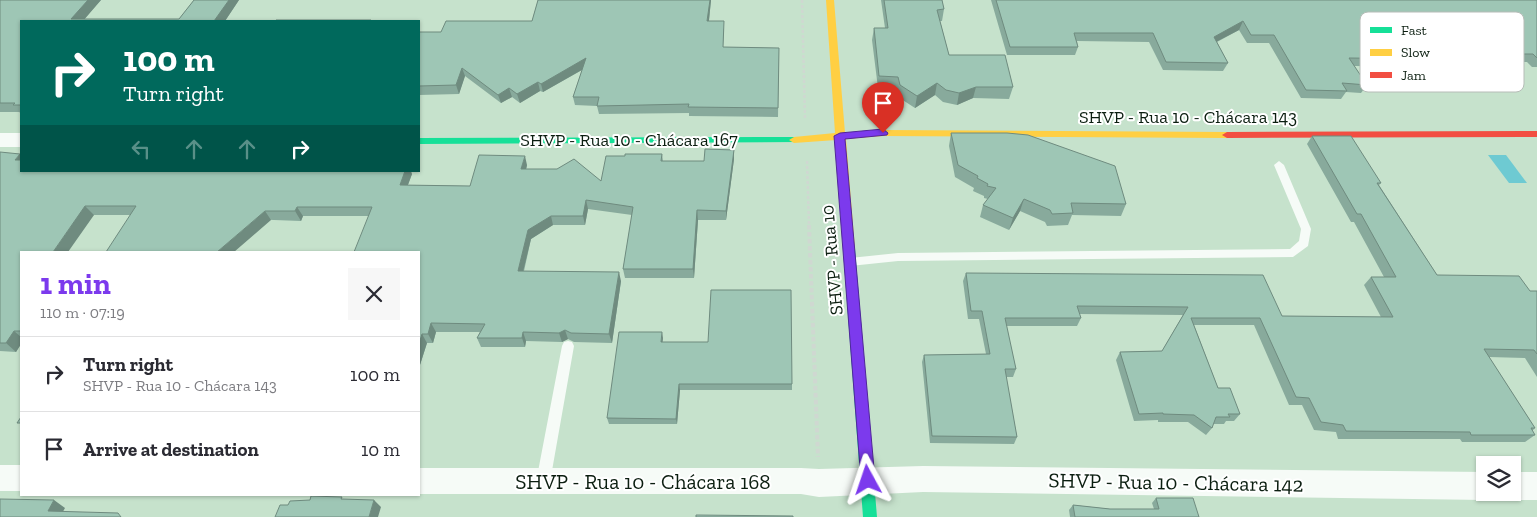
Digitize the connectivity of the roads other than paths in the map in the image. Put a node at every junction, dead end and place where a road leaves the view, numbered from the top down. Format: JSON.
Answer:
{"nodes":[{"id":1,"x":830,"y":0,"type":"edge"},
{"id":2,"x":1537,"y":134,"type":"edge"},
{"id":3,"x":840,"y":136,"type":"junction"},
{"id":4,"x":0,"y":140,"type":"edge"},
{"id":5,"x":20,"y":140,"type":"edge"},
{"id":6,"x":420,"y":140,"type":"edge"},
{"id":7,"x":1279,"y":165,"type":"dead end"},
{"id":8,"x":850,"y":262,"type":"junction"},
{"id":9,"x":568,"y":346,"type":"dead end"},
{"id":10,"x":0,"y":478,"type":"edge"},
{"id":11,"x":20,"y":478,"type":"edge"},
{"id":12,"x":868,"y":480,"type":"junction"},
{"id":13,"x":420,"y":481,"type":"edge"},
{"id":14,"x":543,"y":482,"type":"junction"},
{"id":15,"x":1476,"y":486,"type":"edge"},
{"id":16,"x":1521,"y":486,"type":"edge"},
{"id":17,"x":1537,"y":486,"type":"edge"},
{"id":18,"x":870,"y":517,"type":"edge"}],
"edges":[{"from":1,"to":3,"type":"street","name":"SHVP - Rua 10"},
{"from":2,"to":3,"type":"street","name":"SHVP - Rua 10 - Chácara 143"},
{"from":3,"to":6,"type":"street","name":"SHVP - Rua 10 - Chácara 167"},
{"from":3,"to":8,"type":"street","name":"SHVP - Rua 10"},
{"from":4,"to":5,"type":"street"},
{"from":7,"to":8,"type":"lane"},
{"from":8,"to":12,"type":"street","name":"SHVP - Rua 10"},
{"from":9,"to":14,"type":"lane"},
{"from":10,"to":11,"type":"street"},
{"from":12,"to":14,"type":"street","name":"SHVP - Rua 10 - Chácara 168"},
{"from":12,"to":15,"type":"street","name":"SHVP - Rua 10 - Chácara 142"},
{"from":12,"to":18,"type":"street","name":"SHVP - Rua 10"},
{"from":13,"to":14,"type":"street","name":"SHVP - Rua 10 - Chácara 168"},
{"from":16,"to":17,"type":"street"}]}
